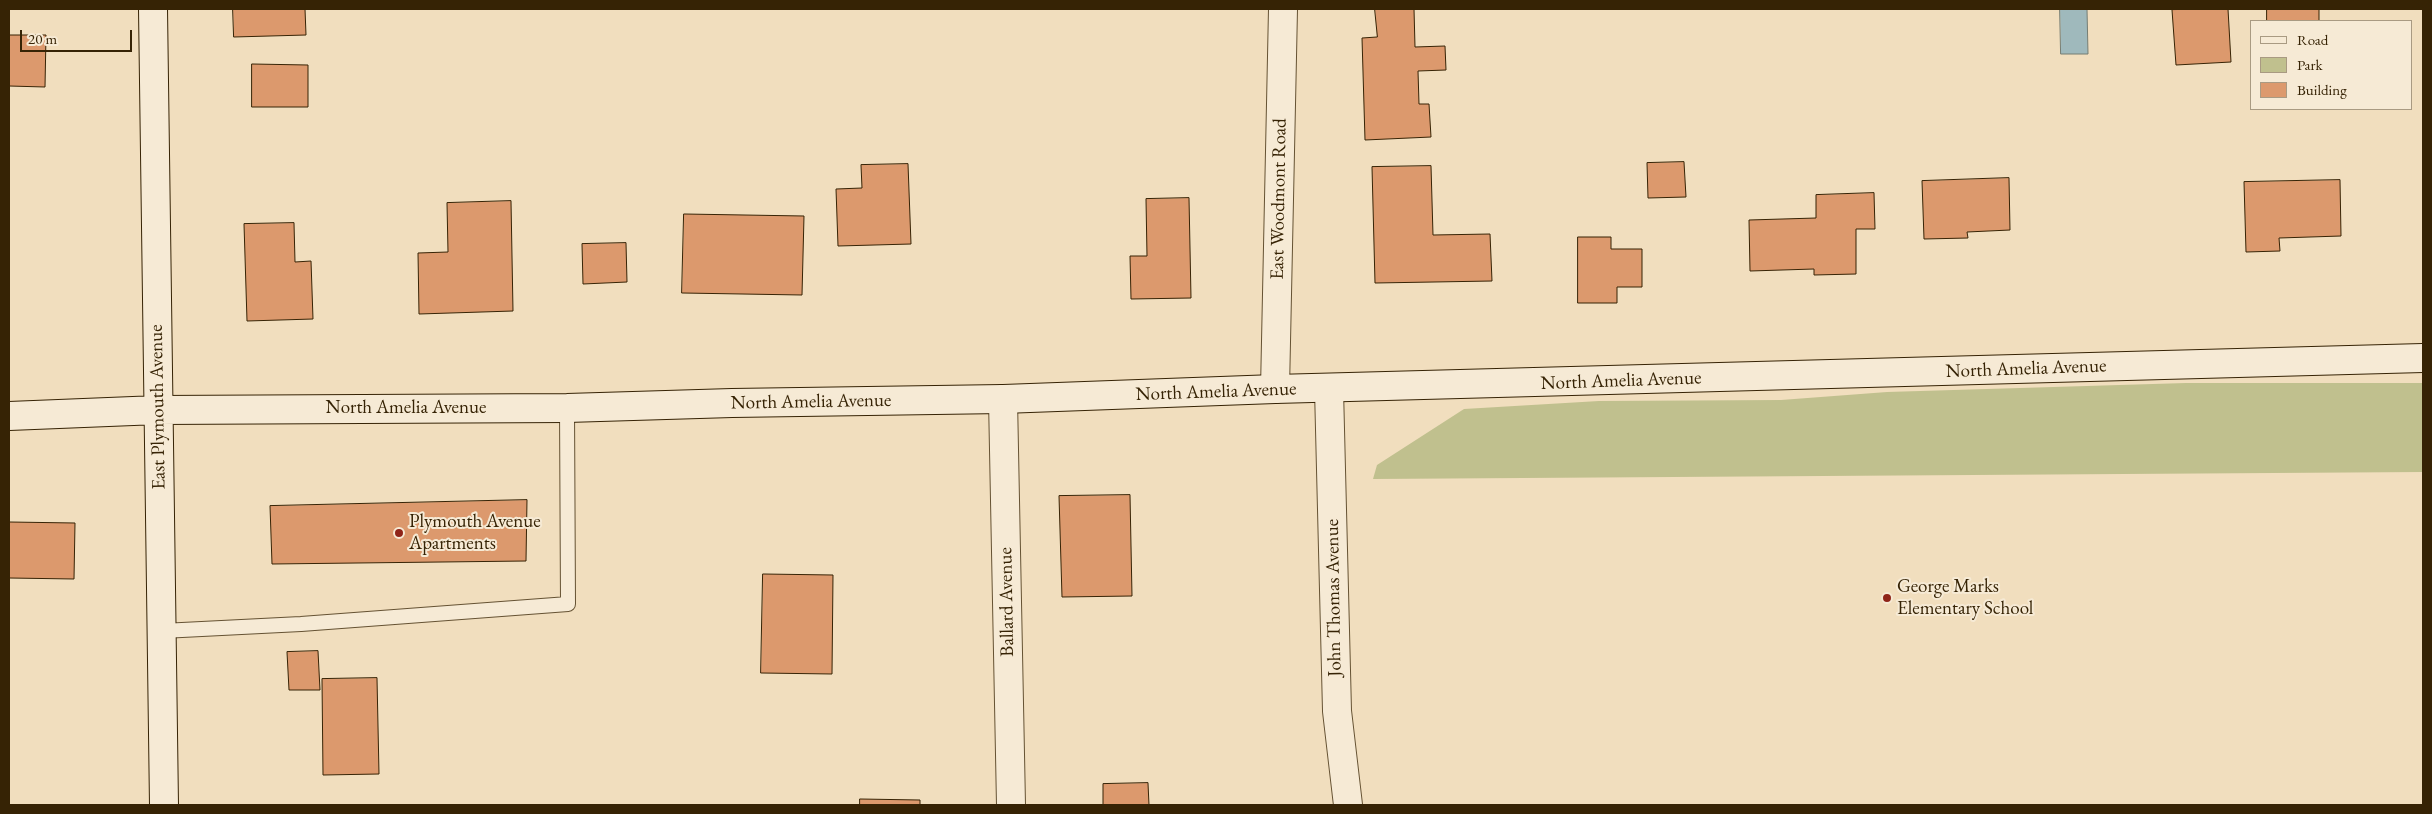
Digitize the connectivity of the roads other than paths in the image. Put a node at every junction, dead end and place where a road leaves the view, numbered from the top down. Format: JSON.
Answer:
{"nodes":[{"id":1,"x":153,"y":9,"type":"edge"},
{"id":2,"x":1283,"y":9,"type":"edge"},
{"id":3,"x":2423,"y":358,"type":"edge"},
{"id":4,"x":1275,"y":390,"type":"junction"},
{"id":5,"x":1329,"y":390,"type":"junction"},
{"id":6,"x":1003,"y":399,"type":"junction"},
{"id":7,"x":567,"y":408,"type":"junction"},
{"id":8,"x":158,"y":410,"type":"junction"},
{"id":9,"x":9,"y":416,"type":"edge"},
{"id":10,"x":162,"y":631,"type":"junction"},
{"id":11,"x":164,"y":805,"type":"edge"},
{"id":12,"x":1011,"y":805,"type":"edge"},
{"id":13,"x":1348,"y":805,"type":"edge"}],
"edges":[{"from":1,"to":8,"type":"main road","name":"East Plymouth Avenue"},
{"from":2,"to":4,"type":"main road","name":"East Woodmont Road"},
{"from":3,"to":5,"type":"main road","name":"North Amelia Avenue"},
{"from":4,"to":5,"type":"main road","name":"North Amelia Avenue"},
{"from":4,"to":6,"type":"main road","name":"North Amelia Avenue"},
{"from":5,"to":13,"type":"main road","name":"John Thomas Avenue"},
{"from":6,"to":7,"type":"main road","name":"North Amelia Avenue"},
{"from":6,"to":12,"type":"main road","name":"Ballard Avenue"},
{"from":7,"to":8,"type":"main road","name":"North Amelia Avenue"},
{"from":7,"to":10,"type":"lane"},
{"from":8,"to":9,"type":"main road","name":"North Amelia Avenue"},
{"from":8,"to":10,"type":"main road","name":"East Plymouth Avenue"},
{"from":10,"to":11,"type":"main road","name":"East Plymouth Avenue"}]}
